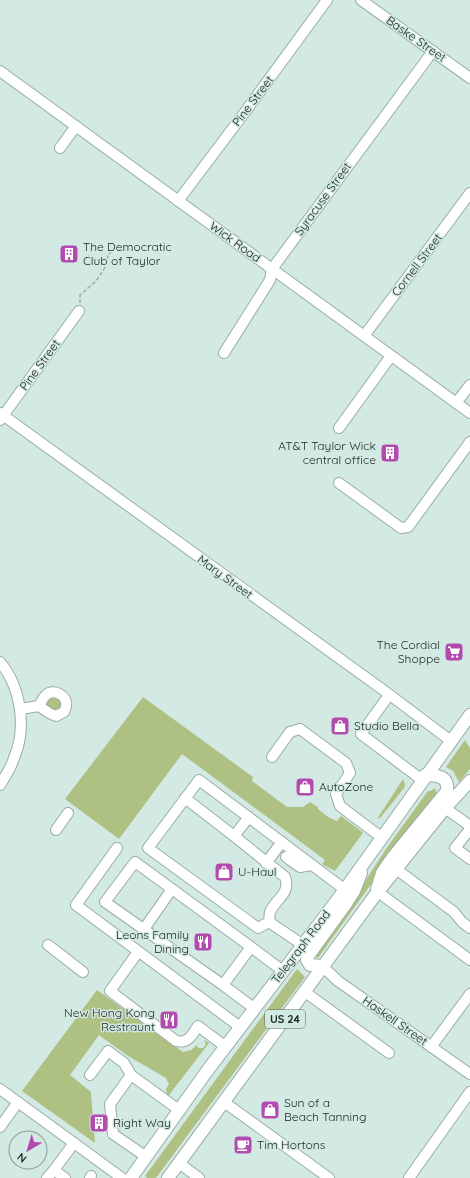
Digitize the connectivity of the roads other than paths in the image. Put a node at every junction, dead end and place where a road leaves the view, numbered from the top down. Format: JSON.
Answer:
{"nodes":[{"id":1,"x":327,"y":0,"type":"edge"},
{"id":2,"x":361,"y":0,"type":"edge"},
{"id":3,"x":433,"y":51,"type":"junction"},
{"id":4,"x":0,"y":71,"type":"edge"},
{"id":5,"x":470,"y":78,"type":"edge"},
{"id":6,"x":76,"y":126,"type":"junction"},
{"id":7,"x":60,"y":148,"type":"dead end"},
{"id":8,"x":470,"y":193,"type":"edge"},
{"id":9,"x":178,"y":201,"type":"junction"},
{"id":10,"x":272,"y":269,"type":"junction"},
{"id":11,"x":79,"y":311,"type":"road end"},
{"id":12,"x":364,"y":336,"type":"junction"},
{"id":13,"x":224,"y":353,"type":"dead end"},
{"id":14,"x":391,"y":356,"type":"junction"},
{"id":15,"x":470,"y":385,"type":"edge"},
{"id":16,"x":456,"y":403,"type":"junction"},
{"id":17,"x":470,"y":413,"type":"edge"},
{"id":18,"x":1,"y":416,"type":"edge"},
{"id":19,"x":339,"y":428,"type":"dead end"},
{"id":20,"x":470,"y":442,"type":"edge"},
{"id":21,"x":340,"y":483,"type":"dead end"},
{"id":22,"x":0,"y":662,"type":"edge"},
{"id":23,"x":389,"y":694,"type":"junction"},
{"id":24,"x":39,"y":706,"type":"dead end"},
{"id":25,"x":20,"y":709,"type":"junction"},
{"id":26,"x":470,"y":715,"type":"edge"},
{"id":27,"x":451,"y":741,"type":"junction"},
{"id":28,"x":272,"y":757,"type":"dead end"},
{"id":29,"x":424,"y":778,"type":"junction"},
{"id":30,"x":470,"y":781,"type":"edge"},
{"id":31,"x":0,"y":785,"type":"edge"},
{"id":32,"x":185,"y":798,"type":"junction"},
{"id":33,"x":445,"y":808,"type":"junction"},
{"id":34,"x":68,"y":813,"type":"dead end"},
{"id":35,"x":248,"y":817,"type":"junction"},
{"id":36,"x":470,"y":828,"type":"edge"},
{"id":37,"x":56,"y":830,"type":"dead end"},
{"id":38,"x":234,"y":836,"type":"junction"},
{"id":39,"x":381,"y":837,"type":"junction"},
{"id":40,"x":117,"y":848,"type":"dead end"},
{"id":41,"x":281,"y":851,"type":"junction"},
{"id":42,"x":366,"y":858,"type":"junction"},
{"id":43,"x":470,"y":859,"type":"edge"},
{"id":44,"x":266,"y":862,"type":"junction"},
{"id":45,"x":312,"y":864,"type":"junction"},
{"id":46,"x":396,"y":869,"type":"junction"},
{"id":47,"x":172,"y":889,"type":"junction"},
{"id":48,"x":344,"y":889,"type":"junction"},
{"id":49,"x":377,"y":893,"type":"junction"},
{"id":50,"x":269,"y":922,"type":"junction"},
{"id":51,"x":470,"y":928,"type":"edge"},
{"id":52,"x":144,"y":929,"type":"junction"},
{"id":53,"x":48,"y":945,"type":"dead end"},
{"id":54,"x":303,"y":945,"type":"junction"},
{"id":55,"x":251,"y":947,"type":"junction"},
{"id":56,"x":138,"y":952,"type":"junction"},
{"id":57,"x":470,"y":960,"type":"edge"},
{"id":58,"x":322,"y":966,"type":"junction"},
{"id":59,"x":283,"y":971,"type":"junction"},
{"id":60,"x":83,"y":972,"type":"dead end"},
{"id":61,"x":223,"y":985,"type":"junction"},
{"id":62,"x":305,"y":992,"type":"junction"},
{"id":63,"x":470,"y":994,"type":"edge"},
{"id":64,"x":255,"y":1009,"type":"junction"},
{"id":65,"x":240,"y":1028,"type":"junction"},
{"id":66,"x":226,"y":1047,"type":"junction"},
{"id":67,"x":431,"y":1047,"type":"junction"},
{"id":68,"x":389,"y":1053,"type":"dead end"},
{"id":69,"x":470,"y":1074,"type":"edge"},
{"id":70,"x":90,"y":1075,"type":"dead end"},
{"id":71,"x":131,"y":1075,"type":"junction"},
{"id":72,"x":0,"y":1089,"type":"edge"},
{"id":73,"x":470,"y":1092,"type":"edge"},
{"id":74,"x":18,"y":1102,"type":"junction"},
{"id":75,"x":224,"y":1102,"type":"junction"},
{"id":76,"x":179,"y":1110,"type":"junction"},
{"id":77,"x":0,"y":1127,"type":"edge"},
{"id":78,"x":74,"y":1143,"type":"junction"},
{"id":79,"x":145,"y":1156,"type":"junction"},
{"id":80,"x":179,"y":1163,"type":"junction"},
{"id":81,"x":51,"y":1174,"type":"edge"},
{"id":82,"x":65,"y":1178,"type":"edge"},
{"id":83,"x":122,"y":1178,"type":"edge"},
{"id":84,"x":131,"y":1178,"type":"edge"},
{"id":85,"x":168,"y":1178,"type":"edge"},
{"id":86,"x":199,"y":1178,"type":"edge"},
{"id":87,"x":329,"y":1178,"type":"edge"},
{"id":88,"x":409,"y":1178,"type":"edge"}],
"edges":[{"from":1,"to":9,"type":"street","name":"Pine Street"},
{"from":2,"to":3,"type":"street","name":"Baske Street"},
{"from":3,"to":5,"type":"street","name":"Baske Street"},
{"from":3,"to":10,"type":"street","name":"Syracuse Street"},
{"from":4,"to":6,"type":"street","name":"Wick Road"},
{"from":6,"to":7,"type":"street"},
{"from":6,"to":9,"type":"street","name":"Wick Road"},
{"from":8,"to":12,"type":"street","name":"Cornell Street"},
{"from":9,"to":10,"type":"street","name":"Wick Road"},
{"from":10,"to":12,"type":"street","name":"Wick Road"},
{"from":10,"to":13,"type":"street","name":"Syracuse Street"},
{"from":11,"to":18,"type":"street","name":"Pine Street"},
{"from":12,"to":14,"type":"street","name":"Wick Road"},
{"from":14,"to":16,"type":"street","name":"Wick Road"},
{"from":14,"to":19,"type":"street"},
{"from":15,"to":16,"type":"street"},
{"from":16,"to":17,"type":"street","name":"Wick Road"},
{"from":18,"to":23,"type":"street","name":"Mary Street"},
{"from":20,"to":21,"type":"street"},
{"from":22,"to":25,"type":"street"},
{"from":23,"to":27,"type":"street","name":"Mary Street"},
{"from":23,"to":29,"type":"street"},
{"from":24,"to":25,"type":"street"},
{"from":25,"to":31,"type":"street"},
{"from":26,"to":27,"type":"main road","name":"Telegraph Road","number":"US 24"},
{"from":27,"to":29,"type":"main road","name":"Telegraph Road","number":"US 24"},
{"from":28,"to":39,"type":"street"},
{"from":29,"to":39,"type":"main road","name":"Telegraph Road","number":"US 24"},
{"from":29,"to":49,"type":"main road"},
{"from":30,"to":33,"type":"main road","number":"US 24"},
{"from":32,"to":35,"type":"street"},
{"from":32,"to":38,"type":"street"},
{"from":32,"to":50,"type":"street"},
{"from":33,"to":36,"type":"street"},
{"from":33,"to":46,"type":"main road","number":"US 24"},
{"from":34,"to":37,"type":"street"},
{"from":35,"to":38,"type":"street"},
{"from":35,"to":41,"type":"street"},
{"from":36,"to":43,"type":"street"},
{"from":38,"to":44,"type":"street"},
{"from":39,"to":42,"type":"main road","name":"Telegraph Road","number":"US 24"},
{"from":40,"to":56,"type":"street"},
{"from":41,"to":44,"type":"street"},
{"from":41,"to":45,"type":"street"},
{"from":41,"to":45,"type":"street"},
{"from":42,"to":48,"type":"main road","name":"Telegraph Road","number":"US 24"},
{"from":42,"to":58,"type":"main road"},
{"from":44,"to":50,"type":"street"},
{"from":45,"to":48,"type":"street"},
{"from":46,"to":49,"type":"main road","number":"US 24"},
{"from":46,"to":51,"type":"street"},
{"from":47,"to":52,"type":"street"},
{"from":47,"to":52,"type":"street"},
{"from":47,"to":55,"type":"street"},
{"from":48,"to":54,"type":"main road","name":"Telegraph Road","number":"US 24"},
{"from":49,"to":57,"type":"street"},
{"from":49,"to":58,"type":"main road","number":"US 24"},
{"from":50,"to":54,"type":"street"},
{"from":52,"to":61,"type":"street"},
{"from":53,"to":60,"type":"street"},
{"from":54,"to":59,"type":"main road","name":"Telegraph Road","number":"US 24"},
{"from":55,"to":59,"type":"street"},
{"from":55,"to":61,"type":"street"},
{"from":56,"to":65,"type":"street"},
{"from":56,"to":66,"type":"street"},
{"from":58,"to":62,"type":"main road","number":"US 24"},
{"from":58,"to":67,"type":"street","name":"Haskell Street"},
{"from":59,"to":64,"type":"main road","name":"Telegraph Road","number":"US 24"},
{"from":61,"to":64,"type":"street"},
{"from":62,"to":68,"type":"street"},
{"from":62,"to":75,"type":"main road","number":"US 24"},
{"from":63,"to":67,"type":"street"},
{"from":64,"to":65,"type":"main road","name":"Telegraph Road","number":"US 24"},
{"from":65,"to":66,"type":"main road","name":"Telegraph Road","number":"US 24"},
{"from":66,"to":76,"type":"main road","name":"Telegraph Road","number":"US 24"},
{"from":67,"to":69,"type":"street","name":"Haskell Street"},
{"from":70,"to":71,"type":"street"},
{"from":71,"to":76,"type":"street"},
{"from":71,"to":79,"type":"street"},
{"from":72,"to":74,"type":"street"},
{"from":73,"to":88,"type":"street"},
{"from":74,"to":77,"type":"street"},
{"from":74,"to":78,"type":"street"},
{"from":75,"to":80,"type":"main road","number":"US 24"},
{"from":75,"to":87,"type":"street"},
{"from":76,"to":79,"type":"main road","name":"Telegraph Road","number":"US 24"},
{"from":78,"to":81,"type":"street"},
{"from":78,"to":83,"type":"street"},
{"from":79,"to":84,"type":"main road","name":"Telegraph Road","number":"US 24"},
{"from":80,"to":85,"type":"main road","number":"US 24"},
{"from":80,"to":86,"type":"street"},
{"from":81,"to":82,"type":"street"}]}
